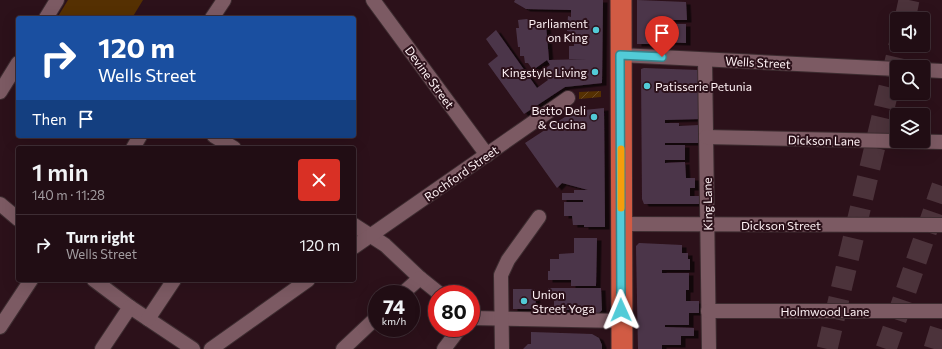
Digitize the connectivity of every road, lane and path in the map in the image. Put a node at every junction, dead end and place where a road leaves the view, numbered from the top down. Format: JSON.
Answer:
{"nodes":[{"id":1,"x":57,"y":0,"type":"edge"},
{"id":2,"x":224,"y":0,"type":"edge"},
{"id":3,"x":373,"y":0,"type":"edge"},
{"id":4,"x":621,"y":0,"type":"edge"},
{"id":5,"x":47,"y":16,"type":"edge"},
{"id":6,"x":213,"y":16,"type":"edge"},
{"id":7,"x":620,"y":55,"type":"junction"},
{"id":8,"x":705,"y":60,"type":"junction"},
{"id":9,"x":16,"y":66,"type":"edge"},
{"id":10,"x":890,"y":69,"type":"edge"},
{"id":11,"x":930,"y":70,"type":"edge"},
{"id":12,"x":942,"y":71,"type":"edge"},
{"id":13,"x":0,"y":92,"type":"edge"},
{"id":14,"x":568,"y":98,"type":"dead end"},
{"id":15,"x":706,"y":137,"type":"junction"},
{"id":16,"x":217,"y":138,"type":"edge"},
{"id":17,"x":942,"y":142,"type":"edge"},
{"id":18,"x":231,"y":146,"type":"edge"},
{"id":19,"x":486,"y":155,"type":"junction"},
{"id":20,"x":0,"y":204,"type":"edge"},
{"id":21,"x":16,"y":217,"type":"edge"},
{"id":22,"x":539,"y":218,"type":"dead end"},
{"id":23,"x":621,"y":224,"type":"junction"},
{"id":24,"x":707,"y":225,"type":"junction"},
{"id":25,"x":942,"y":225,"type":"edge"},
{"id":26,"x":356,"y":226,"type":"edge"},
{"id":27,"x":371,"y":236,"type":"junction"},
{"id":28,"x":356,"y":246,"type":"edge"},
{"id":29,"x":420,"y":278,"type":"junction"},
{"id":30,"x":30,"y":282,"type":"edge"},
{"id":31,"x":97,"y":282,"type":"edge"},
{"id":32,"x":173,"y":282,"type":"edge"},
{"id":33,"x":305,"y":282,"type":"edge"},
{"id":34,"x":412,"y":285,"type":"edge"},
{"id":35,"x":429,"y":285,"type":"edge"},
{"id":36,"x":130,"y":307,"type":"junction"},
{"id":37,"x":708,"y":311,"type":"junction"},
{"id":38,"x":942,"y":311,"type":"edge"},
{"id":39,"x":480,"y":318,"type":"edge"},
{"id":40,"x":148,"y":319,"type":"junction"},
{"id":41,"x":501,"y":319,"type":"junction"},
{"id":42,"x":621,"y":321,"type":"junction"},
{"id":43,"x":368,"y":325,"type":"edge"},
{"id":44,"x":0,"y":328,"type":"edge"},
{"id":45,"x":453,"y":337,"type":"edge"},
{"id":46,"x":102,"y":349,"type":"edge"},
{"id":47,"x":193,"y":349,"type":"edge"},
{"id":48,"x":211,"y":349,"type":"edge"},
{"id":49,"x":343,"y":349,"type":"edge"},
{"id":50,"x":444,"y":349,"type":"edge"},
{"id":51,"x":502,"y":349,"type":"edge"},
{"id":52,"x":622,"y":349,"type":"edge"},
{"id":53,"x":709,"y":349,"type":"edge"}],
"edges":[{"from":1,"to":5,"type":"street"},
{"from":2,"to":6,"type":"street"},
{"from":3,"to":19,"type":"street","name":"Devine Street"},
{"from":4,"to":7,"type":"highway"},
{"from":7,"to":8,"type":"street","name":"Wells Street"},
{"from":7,"to":23,"type":"highway"},
{"from":8,"to":10,"type":"street","name":"Wells Street"},
{"from":8,"to":15,"type":"street","name":"King Lane"},
{"from":9,"to":13,"type":"street"},
{"from":11,"to":12,"type":"street"},
{"from":14,"to":19,"type":"street","name":"Rochford Street"},
{"from":15,"to":17,"type":"street","name":"Dickson Lane"},
{"from":15,"to":24,"type":"street","name":"King Lane"},
{"from":16,"to":18,"type":"street"},
{"from":19,"to":27,"type":"street","name":"Rochford Street"},
{"from":20,"to":21,"type":"street"},
{"from":22,"to":41,"type":"street"},
{"from":23,"to":24,"type":"street","name":"Dickson Street"},
{"from":23,"to":42,"type":"highway"},
{"from":24,"to":25,"type":"street","name":"Dickson Street"},
{"from":24,"to":37,"type":"street","name":"King Lane"},
{"from":26,"to":27,"type":"street"},
{"from":27,"to":28,"type":"street","name":"Rochford Street"},
{"from":27,"to":29,"type":"street"},
{"from":29,"to":34,"type":"street"},
{"from":29,"to":35,"type":"street"},
{"from":30,"to":44,"type":"street"},
{"from":31,"to":36,"type":"street"},
{"from":32,"to":40,"type":"street"},
{"from":33,"to":48,"type":"street"},
{"from":36,"to":40,"type":"street"},
{"from":36,"to":46,"type":"street"},
{"from":37,"to":38,"type":"street","name":"Holmwood Lane"},
{"from":37,"to":53,"type":"street","name":"King Lane"},
{"from":39,"to":41,"type":"street"},
{"from":40,"to":47,"type":"street"},
{"from":41,"to":42,"type":"street"},
{"from":41,"to":51,"type":"street"},
{"from":42,"to":52,"type":"highway"},
{"from":43,"to":49,"type":"street"},
{"from":45,"to":50,"type":"street"}]}
